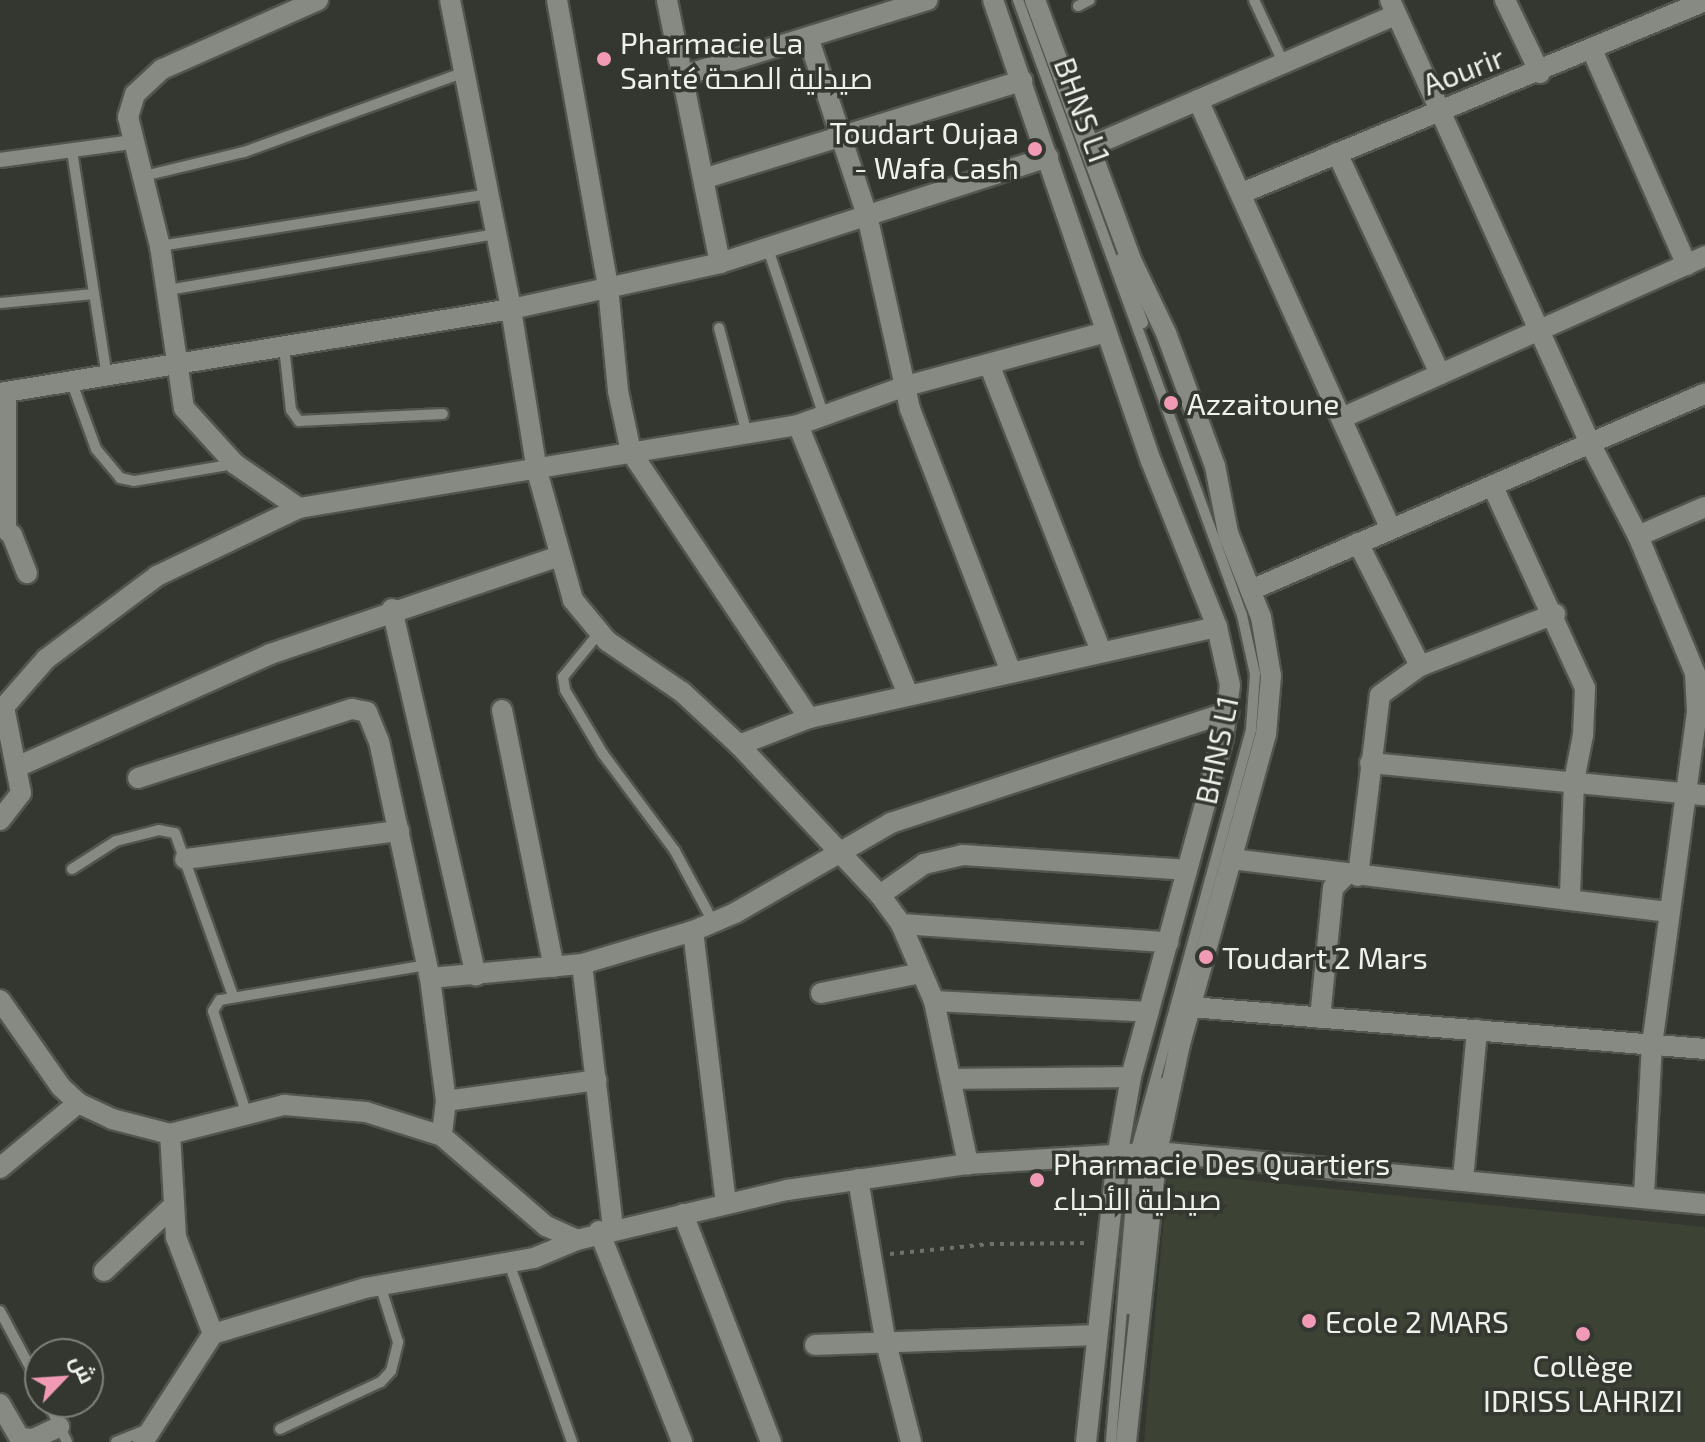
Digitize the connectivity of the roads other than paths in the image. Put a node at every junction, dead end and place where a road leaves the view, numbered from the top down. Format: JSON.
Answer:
{"nodes":[{"id":1,"x":318,"y":0,"type":"edge"},
{"id":2,"x":450,"y":0,"type":"edge"},
{"id":3,"x":557,"y":0,"type":"edge"},
{"id":4,"x":667,"y":0,"type":"edge"},
{"id":5,"x":928,"y":0,"type":"edge"},
{"id":6,"x":993,"y":0,"type":"edge"},
{"id":7,"x":1018,"y":0,"type":"edge"},
{"id":8,"x":1027,"y":0,"type":"edge"},
{"id":9,"x":1035,"y":0,"type":"edge"},
{"id":10,"x":1090,"y":0,"type":"edge"},
{"id":11,"x":1254,"y":0,"type":"edge"},
{"id":12,"x":1505,"y":0,"type":"edge"},
{"id":13,"x":1705,"y":1,"type":"edge"},
{"id":14,"x":1078,"y":6,"type":"dead end"},
{"id":15,"x":1675,"y":6,"type":"edge"},
{"id":16,"x":1393,"y":7,"type":"edge"},
{"id":17,"x":809,"y":40,"type":"junction"},
{"id":18,"x":1592,"y":50,"type":"junction"},
{"id":19,"x":1284,"y":64,"type":"junction"},
{"id":20,"x":465,"y":72,"type":"junction"},
{"id":21,"x":1540,"y":73,"type":"junction"},
{"id":22,"x":682,"y":76,"type":"junction"},
{"id":23,"x":1022,"y":81,"type":"junction"},
{"id":24,"x":1198,"y":100,"type":"junction"},
{"id":25,"x":1442,"y":109,"type":"junction"},
{"id":26,"x":842,"y":134,"type":"junction"},
{"id":27,"x":131,"y":142,"type":"junction"},
{"id":28,"x":1089,"y":147,"type":"junction"},
{"id":29,"x":72,"y":151,"type":"junction"},
{"id":30,"x":1337,"y":153,"type":"junction"},
{"id":31,"x":1048,"y":157,"type":"junction"},
{"id":32,"x":0,"y":160,"type":"edge"},
{"id":33,"x":144,"y":176,"type":"junction"},
{"id":34,"x":706,"y":178,"type":"junction"},
{"id":35,"x":1242,"y":193,"type":"junction"},
{"id":36,"x":488,"y":194,"type":"junction"},
{"id":37,"x":867,"y":215,"type":"junction"},
{"id":38,"x":496,"y":234,"type":"junction"},
{"id":39,"x":160,"y":246,"type":"junction"},
{"id":40,"x":768,"y":249,"type":"junction"},
{"id":41,"x":1696,"y":261,"type":"edge"},
{"id":42,"x":720,"y":263,"type":"junction"},
{"id":43,"x":608,"y":287,"type":"junction"},
{"id":44,"x":168,"y":290,"type":"junction"},
{"id":45,"x":94,"y":294,"type":"junction"},
{"id":46,"x":0,"y":303,"type":"edge"},
{"id":47,"x":511,"y":309,"type":"junction"},
{"id":48,"x":719,"y":328,"type":"dead end"},
{"id":49,"x":1106,"y":332,"type":"junction"},
{"id":50,"x":1540,"y":332,"type":"junction"},
{"id":51,"x":284,"y":347,"type":"junction"},
{"id":52,"x":989,"y":364,"type":"junction"},
{"id":53,"x":178,"y":367,"type":"junction"},
{"id":54,"x":1440,"y":374,"type":"junction"},
{"id":55,"x":107,"y":378,"type":"junction"},
{"id":56,"x":72,"y":383,"type":"junction"},
{"id":57,"x":906,"y":386,"type":"junction"},
{"id":58,"x":3,"y":394,"type":"edge"},
{"id":59,"x":1705,"y":394,"type":"edge"},
{"id":60,"x":443,"y":414,"type":"dead end"},
{"id":61,"x":824,"y":416,"type":"junction"},
{"id":62,"x":1344,"y":417,"type":"junction"},
{"id":63,"x":798,"y":425,"type":"junction"},
{"id":64,"x":748,"y":436,"type":"junction"},
{"id":65,"x":1591,"y":445,"type":"junction"},
{"id":66,"x":631,"y":452,"type":"junction"},
{"id":67,"x":235,"y":464,"type":"junction"},
{"id":68,"x":537,"y":471,"type":"junction"},
{"id":69,"x":1493,"y":487,"type":"junction"},
{"id":70,"x":1705,"y":507,"type":"edge"},
{"id":71,"x":299,"y":508,"type":"junction"},
{"id":72,"x":3,"y":526,"type":"edge"},
{"id":73,"x":1390,"y":528,"type":"junction"},
{"id":74,"x":1638,"y":536,"type":"junction"},
{"id":75,"x":1358,"y":543,"type":"junction"},
{"id":76,"x":556,"y":557,"type":"junction"},
{"id":77,"x":27,"y":573,"type":"dead end"},
{"id":78,"x":1251,"y":590,"type":"junction"},
{"id":79,"x":392,"y":609,"type":"junction"},
{"id":80,"x":1555,"y":614,"type":"junction"},
{"id":81,"x":1217,"y":627,"type":"junction"},
{"id":82,"x":599,"y":633,"type":"junction"},
{"id":83,"x":1101,"y":651,"type":"junction"},
{"id":84,"x":1420,"y":666,"type":"junction"},
{"id":85,"x":1011,"y":672,"type":"junction"},
{"id":86,"x":908,"y":695,"type":"junction"},
{"id":87,"x":502,"y":710,"type":"dead end"},
{"id":88,"x":1228,"y":712,"type":"junction"},
{"id":89,"x":809,"y":718,"type":"junction"},
{"id":90,"x":739,"y":745,"type":"junction"},
{"id":91,"x":1370,"y":763,"type":"junction"},
{"id":92,"x":19,"y":766,"type":"junction"},
{"id":93,"x":138,"y":778,"type":"dead end"},
{"id":94,"x":1574,"y":781,"type":"junction"},
{"id":95,"x":1695,"y":794,"type":"edge"},
{"id":96,"x":0,"y":820,"type":"edge"},
{"id":97,"x":399,"y":831,"type":"junction"},
{"id":98,"x":842,"y":853,"type":"junction"},
{"id":99,"x":185,"y":859,"type":"junction"},
{"id":100,"x":1231,"y":859,"type":"junction"},
{"id":101,"x":72,"y":869,"type":"dead end"},
{"id":102,"x":1187,"y":870,"type":"junction"},
{"id":103,"x":1352,"y":875,"type":"junction"},
{"id":104,"x":880,"y":895,"type":"junction"},
{"id":105,"x":1570,"y":898,"type":"junction"},
{"id":106,"x":1668,"y":912,"type":"junction"},
{"id":107,"x":713,"y":922,"type":"junction"},
{"id":108,"x":901,"y":924,"type":"junction"},
{"id":109,"x":693,"y":931,"type":"junction"},
{"id":110,"x":1168,"y":942,"type":"junction"},
{"id":111,"x":582,"y":964,"type":"junction"},
{"id":112,"x":554,"y":967,"type":"junction"},
{"id":113,"x":429,"y":972,"type":"junction"},
{"id":114,"x":921,"y":973,"type":"junction"},
{"id":115,"x":476,"y":976,"type":"junction"},
{"id":116,"x":821,"y":993,"type":"dead end"},
{"id":117,"x":233,"y":996,"type":"junction"},
{"id":118,"x":0,"y":1000,"type":"edge"},
{"id":119,"x":934,"y":1001,"type":"junction"},
{"id":120,"x":1191,"y":1007,"type":"junction"},
{"id":121,"x":1149,"y":1012,"type":"junction"},
{"id":122,"x":1320,"y":1018,"type":"junction"},
{"id":123,"x":1477,"y":1030,"type":"junction"},
{"id":124,"x":1652,"y":1043,"type":"junction"},
{"id":125,"x":1705,"y":1049,"type":"edge"},
{"id":126,"x":1131,"y":1077,"type":"junction"},
{"id":127,"x":952,"y":1079,"type":"junction"},
{"id":128,"x":597,"y":1080,"type":"junction"},
{"id":129,"x":446,"y":1101,"type":"junction"},
{"id":130,"x":78,"y":1103,"type":"junction"},
{"id":131,"x":246,"y":1112,"type":"junction"},
{"id":132,"x":170,"y":1134,"type":"junction"},
{"id":133,"x":442,"y":1136,"type":"junction"},
{"id":134,"x":1139,"y":1154,"type":"junction"},
{"id":135,"x":968,"y":1164,"type":"junction"},
{"id":136,"x":0,"y":1168,"type":"edge"},
{"id":137,"x":858,"y":1179,"type":"junction"},
{"id":138,"x":1463,"y":1179,"type":"junction"},
{"id":139,"x":1644,"y":1198,"type":"junction"},
{"id":140,"x":726,"y":1202,"type":"junction"},
{"id":141,"x":1705,"y":1204,"type":"edge"},
{"id":142,"x":172,"y":1207,"type":"junction"},
{"id":143,"x":683,"y":1214,"type":"junction"},
{"id":144,"x":606,"y":1230,"type":"junction"},
{"id":145,"x":577,"y":1240,"type":"junction"},
{"id":146,"x":509,"y":1263,"type":"junction"},
{"id":147,"x":104,"y":1271,"type":"dead end"},
{"id":148,"x":380,"y":1285,"type":"junction"},
{"id":149,"x":0,"y":1311,"type":"edge"},
{"id":150,"x":213,"y":1334,"type":"junction"},
{"id":151,"x":1096,"y":1335,"type":"junction"},
{"id":152,"x":885,"y":1339,"type":"junction"},
{"id":153,"x":815,"y":1345,"type":"dead end"},
{"id":154,"x":24,"y":1356,"type":"edge"},
{"id":155,"x":0,"y":1404,"type":"edge"},
{"id":156,"x":280,"y":1429,"type":"dead end"},
{"id":157,"x":63,"y":1434,"type":"edge"},
{"id":158,"x":147,"y":1434,"type":"edge"},
{"id":159,"x":116,"y":1442,"type":"edge"},
{"id":160,"x":572,"y":1442,"type":"edge"},
{"id":161,"x":682,"y":1442,"type":"edge"},
{"id":162,"x":771,"y":1442,"type":"edge"},
{"id":163,"x":911,"y":1442,"type":"edge"},
{"id":164,"x":1086,"y":1442,"type":"edge"},
{"id":165,"x":1114,"y":1442,"type":"edge"},
{"id":166,"x":1126,"y":1442,"type":"edge"}],
"edges":[{"from":1,"to":27,"type":"street"},
{"from":2,"to":20,"type":"street"},
{"from":3,"to":43,"type":"street"},
{"from":4,"to":22,"type":"street"},
{"from":5,"to":17,"type":"street"},
{"from":6,"to":23,"type":"street"},
{"from":7,"to":134,"type":"lane","name":"BHNS L1"},
{"from":8,"to":134,"type":"lane","name":"BHNS L1"},
{"from":9,"to":28,"type":"street"},
{"from":10,"to":14,"type":"lane"},
{"from":11,"to":19,"type":"lane"},
{"from":12,"to":21,"type":"street"},
{"from":13,"to":15,"type":"street","name":"Aourir"},
{"from":15,"to":18,"type":"street","name":"Aourir"},
{"from":16,"to":19,"type":"street"},
{"from":16,"to":25,"type":"street"},
{"from":17,"to":22,"type":"street"},
{"from":17,"to":26,"type":"street"},
{"from":18,"to":21,"type":"street","name":"Aourir"},
{"from":18,"to":41,"type":"street"},
{"from":19,"to":24,"type":"street"},
{"from":20,"to":33,"type":"lane"},
{"from":20,"to":36,"type":"street"},
{"from":21,"to":25,"type":"street","name":"Aourir"},
{"from":22,"to":34,"type":"street"},
{"from":23,"to":26,"type":"street"},
{"from":23,"to":31,"type":"street"},
{"from":24,"to":28,"type":"street"},
{"from":24,"to":35,"type":"street"},
{"from":25,"to":30,"type":"street","name":"Aourir"},
{"from":25,"to":50,"type":"street"},
{"from":26,"to":34,"type":"street"},
{"from":26,"to":37,"type":"street"},
{"from":27,"to":29,"type":"street"},
{"from":27,"to":33,"type":"street"},
{"from":28,"to":78,"type":"street"},
{"from":29,"to":32,"type":"street"},
{"from":29,"to":45,"type":"lane"},
{"from":30,"to":35,"type":"street","name":"Aourir"},
{"from":30,"to":54,"type":"street"},
{"from":31,"to":37,"type":"street"},
{"from":31,"to":49,"type":"street"},
{"from":33,"to":39,"type":"street"},
{"from":34,"to":42,"type":"street"},
{"from":35,"to":62,"type":"street"},
{"from":36,"to":38,"type":"street"},
{"from":36,"to":39,"type":"lane"},
{"from":37,"to":40,"type":"street"},
{"from":37,"to":57,"type":"street"},
{"from":38,"to":44,"type":"lane"},
{"from":38,"to":47,"type":"street"},
{"from":39,"to":44,"type":"street"},
{"from":40,"to":42,"type":"street"},
{"from":40,"to":61,"type":"lane"},
{"from":41,"to":50,"type":"street"},
{"from":42,"to":43,"type":"street"},
{"from":43,"to":47,"type":"street"},
{"from":43,"to":66,"type":"street"},
{"from":44,"to":53,"type":"street"},
{"from":45,"to":46,"type":"lane"},
{"from":45,"to":55,"type":"lane"},
{"from":47,"to":51,"type":"street"},
{"from":47,"to":68,"type":"street"},
{"from":48,"to":64,"type":"lane"},
{"from":49,"to":52,"type":"street"},
{"from":49,"to":81,"type":"street"},
{"from":50,"to":54,"type":"street"},
{"from":50,"to":65,"type":"street"},
{"from":51,"to":53,"type":"street"},
{"from":51,"to":60,"type":"lane"},
{"from":52,"to":57,"type":"street"},
{"from":52,"to":83,"type":"street"},
{"from":53,"to":55,"type":"street"},
{"from":53,"to":67,"type":"street"},
{"from":54,"to":62,"type":"street"},
{"from":55,"to":56,"type":"street"},
{"from":56,"to":58,"type":"street"},
{"from":56,"to":67,"type":"lane"},
{"from":57,"to":61,"type":"street"},
{"from":57,"to":85,"type":"street"},
{"from":58,"to":72,"type":"street"},
{"from":59,"to":65,"type":"street"},
{"from":61,"to":63,"type":"street"},
{"from":62,"to":73,"type":"street"},
{"from":63,"to":64,"type":"street"},
{"from":63,"to":86,"type":"street"},
{"from":64,"to":66,"type":"street"},
{"from":65,"to":69,"type":"street"},
{"from":65,"to":74,"type":"street"},
{"from":66,"to":68,"type":"street"},
{"from":66,"to":89,"type":"street"},
{"from":67,"to":71,"type":"street"},
{"from":68,"to":71,"type":"street"},
{"from":68,"to":76,"type":"street"},
{"from":69,"to":73,"type":"street"},
{"from":69,"to":80,"type":"street"},
{"from":70,"to":74,"type":"street"},
{"from":71,"to":92,"type":"street"},
{"from":72,"to":77,"type":"street"},
{"from":73,"to":75,"type":"street"},
{"from":74,"to":95,"type":"street"},
{"from":75,"to":78,"type":"street"},
{"from":75,"to":84,"type":"street"},
{"from":76,"to":79,"type":"street"},
{"from":76,"to":82,"type":"street"},
{"from":78,"to":100,"type":"street"},
{"from":79,"to":92,"type":"street"},
{"from":79,"to":115,"type":"street"},
{"from":80,"to":84,"type":"street"},
{"from":80,"to":94,"type":"street"},
{"from":81,"to":83,"type":"street"},
{"from":81,"to":88,"type":"street"},
{"from":82,"to":90,"type":"street"},
{"from":82,"to":107,"type":"lane"},
{"from":83,"to":85,"type":"street"},
{"from":84,"to":91,"type":"street"},
{"from":85,"to":86,"type":"street"},
{"from":86,"to":89,"type":"street"},
{"from":87,"to":112,"type":"street"},
{"from":88,"to":98,"type":"street"},
{"from":88,"to":102,"type":"street"},
{"from":89,"to":90,"type":"street"},
{"from":90,"to":98,"type":"street"},
{"from":91,"to":94,"type":"street"},
{"from":91,"to":103,"type":"street"},
{"from":92,"to":96,"type":"street"},
{"from":93,"to":97,"type":"street"},
{"from":94,"to":95,"type":"street"},
{"from":94,"to":105,"type":"street"},
{"from":95,"to":106,"type":"street"},
{"from":97,"to":99,"type":"street"},
{"from":97,"to":113,"type":"street"},
{"from":98,"to":104,"type":"street"},
{"from":98,"to":107,"type":"street"},
{"from":99,"to":101,"type":"lane"},
{"from":99,"to":117,"type":"lane"},
{"from":100,"to":103,"type":"street"},
{"from":100,"to":120,"type":"street"},
{"from":102,"to":104,"type":"street"},
{"from":102,"to":110,"type":"street"},
{"from":103,"to":105,"type":"street"},
{"from":103,"to":122,"type":"street"},
{"from":104,"to":108,"type":"street"},
{"from":105,"to":106,"type":"street"},
{"from":106,"to":124,"type":"street"},
{"from":107,"to":109,"type":"street"},
{"from":108,"to":110,"type":"street"},
{"from":108,"to":114,"type":"street"},
{"from":109,"to":111,"type":"street"},
{"from":109,"to":140,"type":"street"},
{"from":110,"to":121,"type":"street"},
{"from":111,"to":112,"type":"street"},
{"from":111,"to":128,"type":"street"},
{"from":112,"to":115,"type":"street"},
{"from":113,"to":115,"type":"street"},
{"from":113,"to":117,"type":"lane"},
{"from":113,"to":129,"type":"street"},
{"from":114,"to":116,"type":"street"},
{"from":114,"to":119,"type":"street"},
{"from":117,"to":131,"type":"lane"},
{"from":118,"to":130,"type":"street"},
{"from":119,"to":121,"type":"street"},
{"from":119,"to":127,"type":"street"},
{"from":120,"to":122,"type":"street"},
{"from":120,"to":134,"type":"street"},
{"from":121,"to":126,"type":"street"},
{"from":122,"to":123,"type":"street"},
{"from":123,"to":124,"type":"street"},
{"from":123,"to":138,"type":"street"},
{"from":124,"to":125,"type":"street"},
{"from":124,"to":139,"type":"street"},
{"from":126,"to":127,"type":"street"},
{"from":126,"to":134,"type":"street"},
{"from":127,"to":135,"type":"street"},
{"from":128,"to":129,"type":"street"},
{"from":128,"to":144,"type":"street"},
{"from":129,"to":133,"type":"street"},
{"from":130,"to":132,"type":"street"},
{"from":130,"to":136,"type":"street"},
{"from":131,"to":132,"type":"street"},
{"from":131,"to":133,"type":"street"},
{"from":132,"to":142,"type":"street"},
{"from":133,"to":145,"type":"street"},
{"from":134,"to":135,"type":"street"},
{"from":134,"to":138,"type":"street"},
{"from":134,"to":151,"type":"street"},
{"from":134,"to":165,"type":"lane","name":"BHNS L1"},
{"from":134,"to":166,"type":"street"},
{"from":135,"to":137,"type":"street"},
{"from":137,"to":140,"type":"street"},
{"from":137,"to":152,"type":"street"},
{"from":138,"to":139,"type":"street"},
{"from":139,"to":141,"type":"street"},
{"from":140,"to":143,"type":"street"},
{"from":142,"to":147,"type":"street"},
{"from":142,"to":150,"type":"street"},
{"from":143,"to":144,"type":"street"},
{"from":143,"to":162,"type":"street"},
{"from":144,"to":145,"type":"street"},
{"from":144,"to":161,"type":"street"},
{"from":145,"to":146,"type":"street"},
{"from":146,"to":148,"type":"street"},
{"from":146,"to":160,"type":"lane"},
{"from":148,"to":150,"type":"street"},
{"from":148,"to":156,"type":"lane"},
{"from":149,"to":154,"type":"lane"},
{"from":150,"to":158,"type":"street"},
{"from":151,"to":152,"type":"street"},
{"from":151,"to":164,"type":"street"},
{"from":152,"to":153,"type":"street"},
{"from":152,"to":163,"type":"street"},
{"from":155,"to":157,"type":"street"},
{"from":158,"to":159,"type":"lane"}]}
